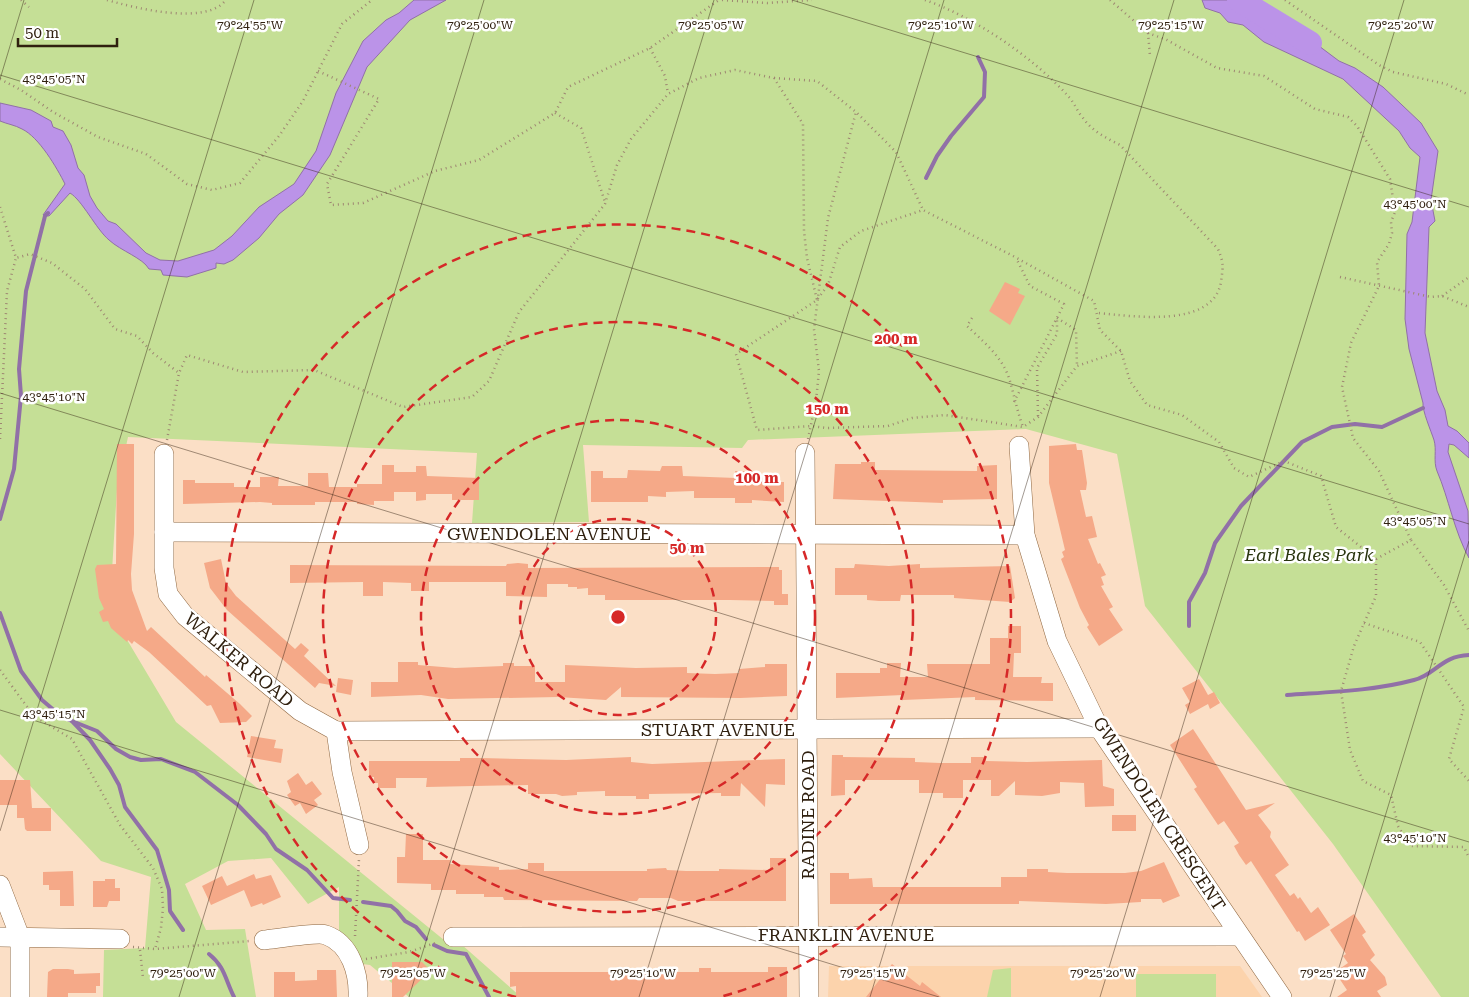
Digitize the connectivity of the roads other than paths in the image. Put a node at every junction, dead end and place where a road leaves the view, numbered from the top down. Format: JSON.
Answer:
{"nodes":[{"id":1,"x":1020,"y":446,"type":"road end"},
{"id":2,"x":805,"y":453,"type":"road end"},
{"id":3,"x":164,"y":454,"type":"road end"},
{"id":4,"x":164,"y":532,"type":"junction"},
{"id":5,"x":807,"y":536,"type":"junction"},
{"id":6,"x":1025,"y":536,"type":"junction"},
{"id":7,"x":1099,"y":728,"type":"junction"},
{"id":8,"x":808,"y":730,"type":"junction"},
{"id":9,"x":336,"y":731,"type":"junction"},
{"id":10,"x":359,"y":846,"type":"road end"},
{"id":11,"x":0,"y":885,"type":"edge"},
{"id":12,"x":808,"y":935,"type":"junction"},
{"id":13,"x":1239,"y":936,"type":"junction"},
{"id":14,"x":0,"y":937,"type":"edge"},
{"id":15,"x":20,"y":937,"type":"junction"},
{"id":16,"x":453,"y":937,"type":"road end"},
{"id":17,"x":120,"y":939,"type":"road end"},
{"id":18,"x":264,"y":940,"type":"road end"},
{"id":19,"x":20,"y":997,"type":"edge"},
{"id":20,"x":358,"y":997,"type":"edge"},
{"id":21,"x":809,"y":997,"type":"edge"},
{"id":22,"x":1282,"y":997,"type":"edge"}],
"edges":[{"from":1,"to":6,"type":"street","name":"GWENDOLEN CRESCENT"},
{"from":2,"to":5,"type":"street","name":"RADINE ROAD"},
{"from":3,"to":4,"type":"street","name":"WALKER ROAD"},
{"from":4,"to":5,"type":"street","name":"GWENDOLEN AVENUE"},
{"from":4,"to":9,"type":"street","name":"WALKER ROAD"},
{"from":5,"to":6,"type":"street","name":"GWENDOLEN AVENUE"},
{"from":5,"to":8,"type":"street","name":"RADINE ROAD"},
{"from":6,"to":7,"type":"street","name":"GWENDOLEN CRESCENT"},
{"from":7,"to":8,"type":"street","name":"STUART AVENUE"},
{"from":7,"to":13,"type":"street","name":"GWENDOLEN CRESCENT"},
{"from":8,"to":9,"type":"street","name":"STUART AVENUE"},
{"from":8,"to":12,"type":"street","name":"RADINE ROAD"},
{"from":9,"to":10,"type":"street"},
{"from":11,"to":15,"type":"street"},
{"from":12,"to":13,"type":"street","name":"FRANKLIN AVENUE"},
{"from":12,"to":16,"type":"street","name":"FRANKLIN AVENUE"},
{"from":12,"to":21,"type":"street","name":"RADINE ROAD"},
{"from":13,"to":22,"type":"street","name":"GWENDOLEN CRESCENT"},
{"from":14,"to":15,"type":"street"},
{"from":15,"to":17,"type":"street"},
{"from":15,"to":19,"type":"street"},
{"from":18,"to":20,"type":"street"}]}
